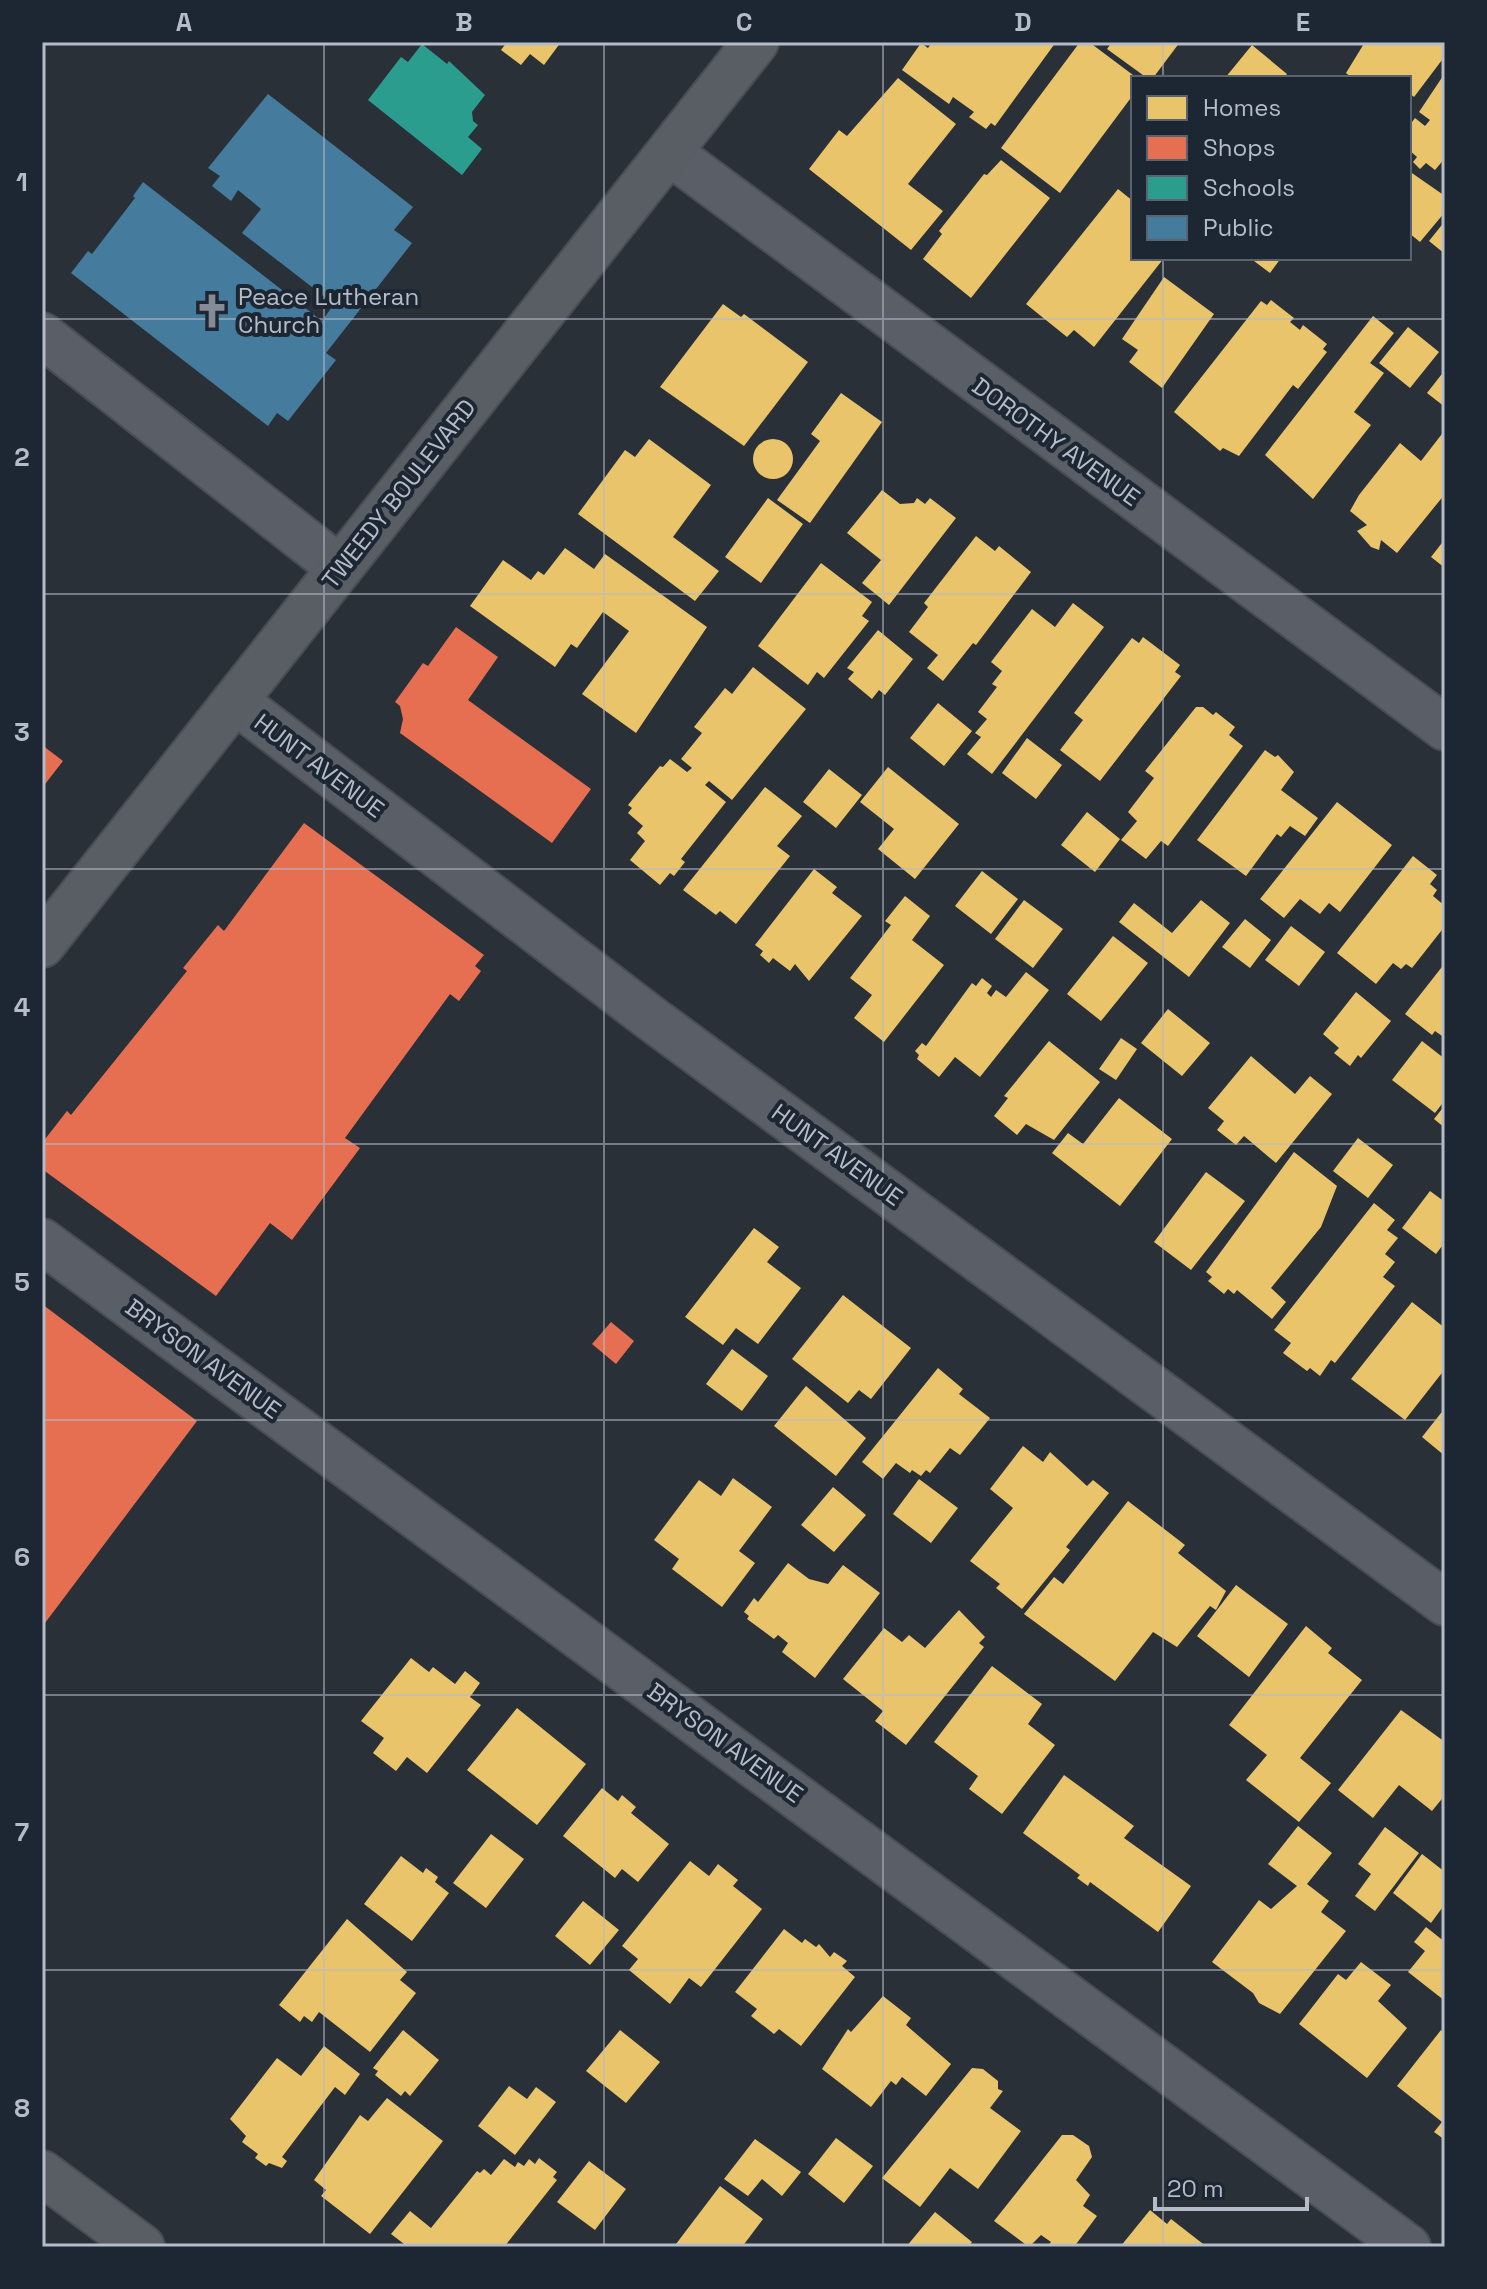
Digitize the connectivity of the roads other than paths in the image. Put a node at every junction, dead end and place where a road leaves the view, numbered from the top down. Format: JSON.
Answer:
{"nodes":[{"id":1,"x":756,"y":42,"type":"edge"},
{"id":2,"x":670,"y":153,"type":"junction"},
{"id":3,"x":42,"y":335,"type":"edge"},
{"id":4,"x":340,"y":568,"type":"junction"},
{"id":5,"x":235,"y":701,"type":"junction"},
{"id":6,"x":1445,"y":728,"type":"edge"},
{"id":7,"x":42,"y":945,"type":"edge"},
{"id":8,"x":42,"y":1241,"type":"edge"},
{"id":9,"x":1445,"y":1603,"type":"edge"},
{"id":10,"x":42,"y":2173,"type":"edge"},
{"id":11,"x":142,"y":2247,"type":"edge"},
{"id":12,"x":1408,"y":2247,"type":"edge"}],
"edges":[{"from":1,"to":2,"type":"main road","name":"TWEEDY BOULEVARD"},
{"from":2,"to":4,"type":"main road","name":"TWEEDY BOULEVARD"},
{"from":2,"to":6,"type":"street","name":"DOROTHY AVENUE"},
{"from":3,"to":4,"type":"street"},
{"from":4,"to":5,"type":"main road","name":"TWEEDY BOULEVARD"},
{"from":5,"to":7,"type":"main road","name":"TWEEDY BOULEVARD"},
{"from":5,"to":9,"type":"street","name":"HUNT AVENUE"},
{"from":8,"to":12,"type":"street","name":"BRYSON AVENUE"},
{"from":10,"to":11,"type":"main road"}]}
